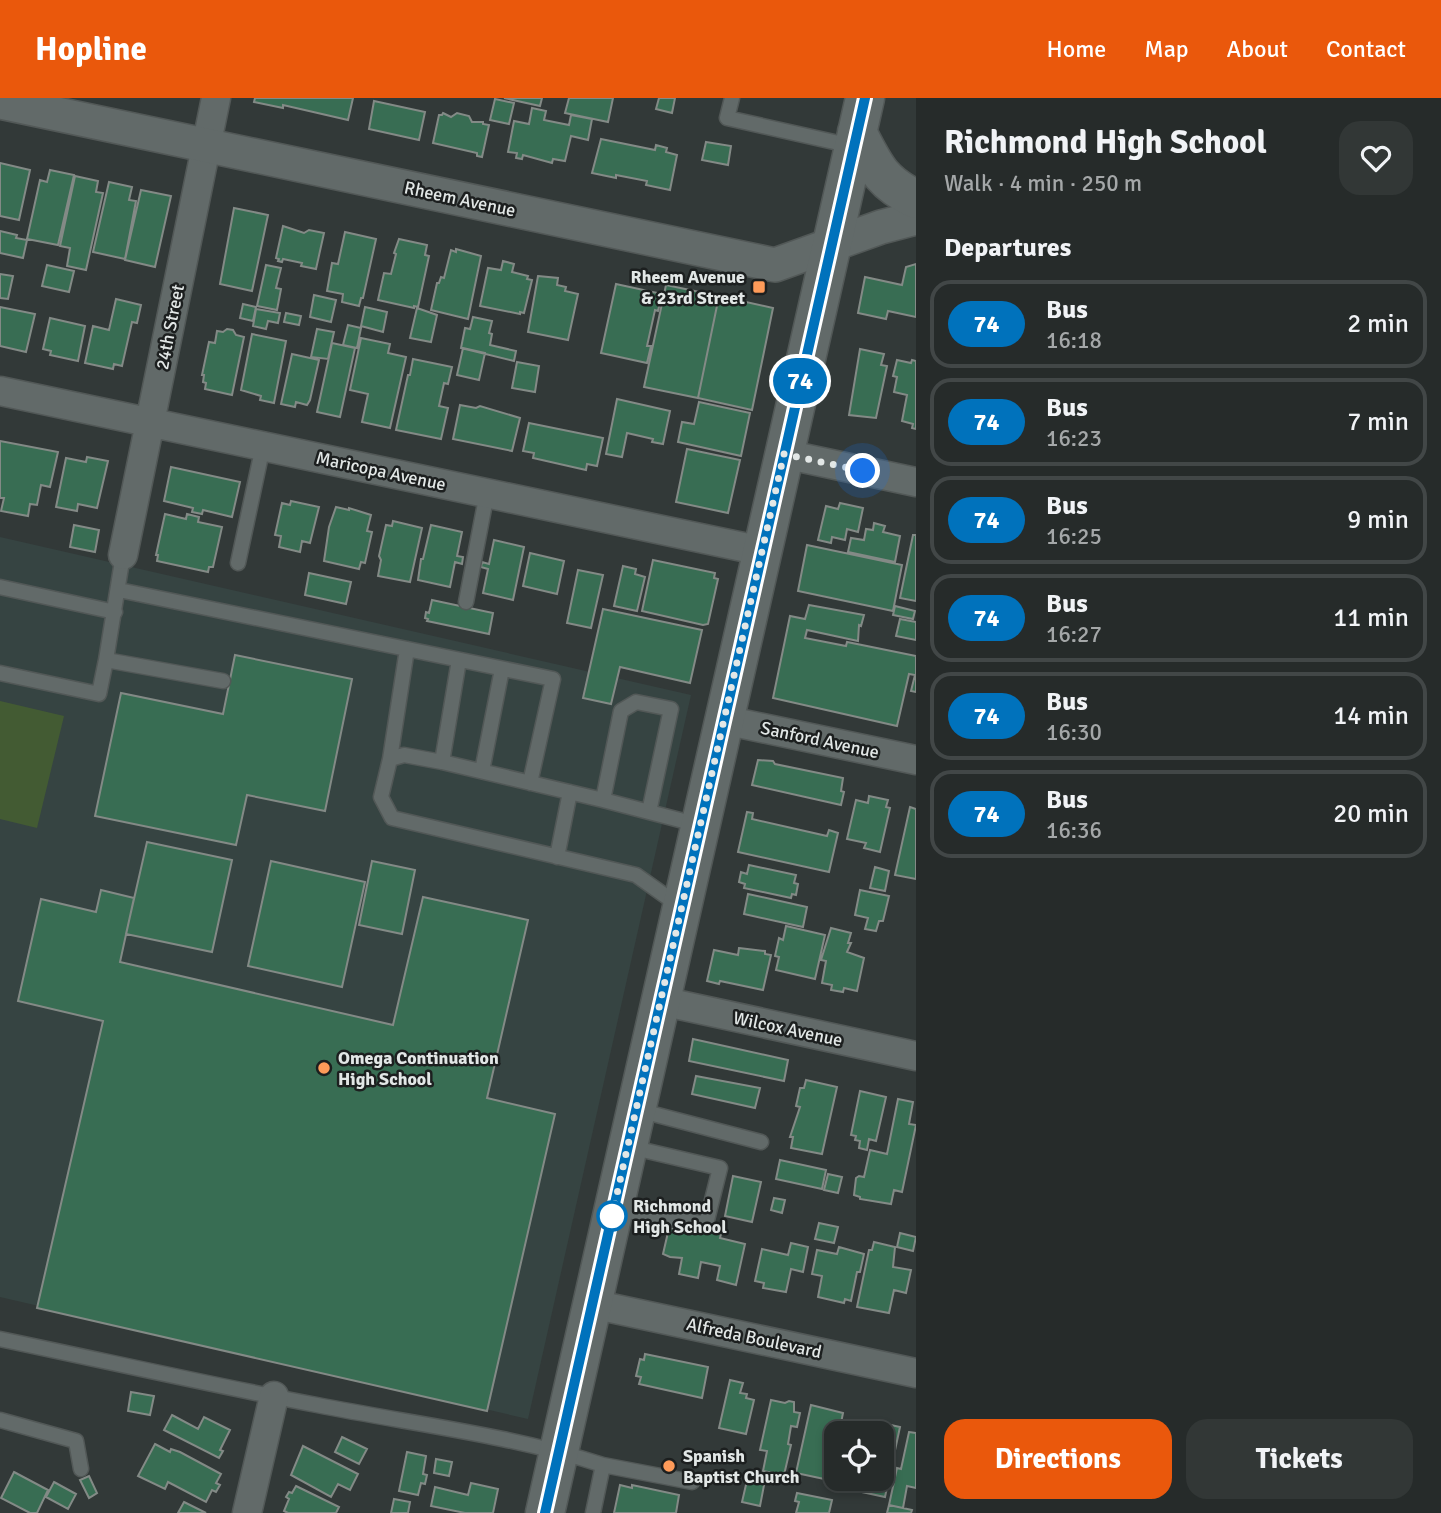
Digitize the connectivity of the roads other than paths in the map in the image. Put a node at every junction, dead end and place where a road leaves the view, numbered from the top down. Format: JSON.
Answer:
{"nodes":[{"id":1,"x":216,"y":98,"type":"edge"},
{"id":2,"x":732,"y":98,"type":"edge"},
{"id":3,"x":0,"y":102,"type":"edge"},
{"id":4,"x":859,"y":125,"type":"edge"},
{"id":5,"x":205,"y":145,"type":"junction"},
{"id":6,"x":916,"y":199,"type":"edge"},
{"id":7,"x":916,"y":218,"type":"edge"},
{"id":8,"x":831,"y":246,"type":"junction"},
{"id":9,"x":0,"y":391,"type":"edge"},
{"id":10,"x":151,"y":422,"type":"junction"},
{"id":11,"x":263,"y":446,"type":"junction"},
{"id":12,"x":784,"y":454,"type":"junction"},
{"id":13,"x":916,"y":482,"type":"edge"},
{"id":14,"x":488,"y":493,"type":"junction"},
{"id":15,"x":762,"y":551,"type":"junction"},
{"id":16,"x":123,"y":555,"type":"joint"},
{"id":17,"x":238,"y":563,"type":"dead end"},
{"id":18,"x":0,"y":587,"type":"edge"},
{"id":19,"x":119,"y":590,"type":"junction"},
{"id":20,"x":466,"y":602,"type":"dead end"},
{"id":21,"x":115,"y":612,"type":"junction"},
{"id":22,"x":407,"y":649,"type":"junction"},
{"id":23,"x":106,"y":660,"type":"junction"},
{"id":24,"x":459,"y":660,"type":"junction"},
{"id":25,"x":502,"y":669,"type":"junction"},
{"id":26,"x":0,"y":673,"type":"edge"},
{"id":27,"x":223,"y":681,"type":"dead end"},
{"id":28,"x":724,"y":720,"type":"junction"},
{"id":29,"x":390,"y":759,"type":"junction"},
{"id":30,"x":916,"y":760,"type":"edge"},
{"id":31,"x":442,"y":762,"type":"junction"},
{"id":32,"x":482,"y":771,"type":"junction"},
{"id":33,"x":530,"y":783,"type":"junction"},
{"id":34,"x":570,"y":792,"type":"junction"},
{"id":35,"x":603,"y":800,"type":"junction"},
{"id":36,"x":649,"y":812,"type":"junction"},
{"id":37,"x":700,"y":825,"type":"junction"},
{"id":38,"x":557,"y":856,"type":"junction"},
{"id":39,"x":682,"y":908,"type":"junction"},
{"id":40,"x":661,"y":1002,"type":"junction"},
{"id":41,"x":916,"y":1056,"type":"edge"},
{"id":42,"x":636,"y":1110,"type":"junction"},
{"id":43,"x":761,"y":1142,"type":"dead end"},
{"id":44,"x":628,"y":1146,"type":"junction"},
{"id":45,"x":614,"y":1209,"type":"junction"},
{"id":46,"x":593,"y":1304,"type":"junction"},
{"id":47,"x":0,"y":1339,"type":"edge"},
{"id":48,"x":916,"y":1373,"type":"edge"},
{"id":49,"x":274,"y":1396,"type":"junction"},
{"id":50,"x":0,"y":1420,"type":"edge"},
{"id":51,"x":559,"y":1451,"type":"junction"},
{"id":52,"x":603,"y":1465,"type":"junction"},
{"id":53,"x":81,"y":1469,"type":"dead end"},
{"id":54,"x":691,"y":1482,"type":"dead end"},
{"id":55,"x":247,"y":1513,"type":"edge"},
{"id":56,"x":545,"y":1513,"type":"edge"},
{"id":57,"x":593,"y":1513,"type":"edge"}],
"edges":[{"from":1,"to":5,"type":"street","name":"24th Street"},
{"from":2,"to":4,"type":"lane"},
{"from":3,"to":5,"type":"street","name":"Rheem Avenue"},
{"from":4,"to":6,"type":"main road"},
{"from":4,"to":8,"type":"main road"},
{"from":5,"to":8,"type":"street","name":"Rheem Avenue"},
{"from":5,"to":10,"type":"street","name":"24th Street"},
{"from":7,"to":8,"type":"street","name":"Rheem Avenue"},
{"from":8,"to":12,"type":"main road"},
{"from":9,"to":10,"type":"street","name":"Maricopa Avenue"},
{"from":10,"to":11,"type":"street","name":"Maricopa Avenue"},
{"from":10,"to":16,"type":"street","name":"24th Street"},
{"from":11,"to":14,"type":"street","name":"Maricopa Avenue"},
{"from":11,"to":17,"type":"lane"},
{"from":12,"to":13,"type":"street"},
{"from":12,"to":15,"type":"main road"},
{"from":14,"to":15,"type":"street","name":"Maricopa Avenue"},
{"from":14,"to":20,"type":"lane"},
{"from":15,"to":28,"type":"main road"},
{"from":16,"to":19,"type":"lane"},
{"from":18,"to":21,"type":"lane"},
{"from":19,"to":21,"type":"lane"},
{"from":19,"to":22,"type":"lane"},
{"from":21,"to":23,"type":"lane"},
{"from":22,"to":24,"type":"lane"},
{"from":22,"to":29,"type":"lane"},
{"from":23,"to":26,"type":"lane"},
{"from":23,"to":27,"type":"lane"},
{"from":24,"to":25,"type":"lane"},
{"from":24,"to":31,"type":"lane"},
{"from":25,"to":32,"type":"lane"},
{"from":25,"to":33,"type":"lane"},
{"from":28,"to":30,"type":"street","name":"Sanford Avenue"},
{"from":28,"to":37,"type":"main road"},
{"from":29,"to":31,"type":"lane"},
{"from":29,"to":38,"type":"lane"},
{"from":31,"to":32,"type":"lane"},
{"from":32,"to":33,"type":"lane"},
{"from":33,"to":34,"type":"lane"},
{"from":34,"to":35,"type":"lane"},
{"from":34,"to":38,"type":"lane"},
{"from":35,"to":36,"type":"lane"},
{"from":35,"to":36,"type":"lane"},
{"from":36,"to":37,"type":"lane"},
{"from":37,"to":39,"type":"main road"},
{"from":38,"to":39,"type":"lane"},
{"from":39,"to":40,"type":"main road"},
{"from":40,"to":41,"type":"street","name":"Wilcox Avenue"},
{"from":40,"to":42,"type":"main road"},
{"from":42,"to":43,"type":"lane"},
{"from":42,"to":44,"type":"main road"},
{"from":44,"to":45,"type":"main road"},
{"from":44,"to":45,"type":"lane"},
{"from":45,"to":46,"type":"main road"},
{"from":46,"to":48,"type":"street","name":"Alfreda Boulevard"},
{"from":46,"to":51,"type":"main road"},
{"from":47,"to":49,"type":"lane"},
{"from":49,"to":51,"type":"lane"},
{"from":49,"to":55,"type":"street"},
{"from":50,"to":53,"type":"lane"},
{"from":51,"to":52,"type":"lane"},
{"from":51,"to":56,"type":"main road"},
{"from":52,"to":54,"type":"lane"},
{"from":52,"to":57,"type":"lane"}]}
